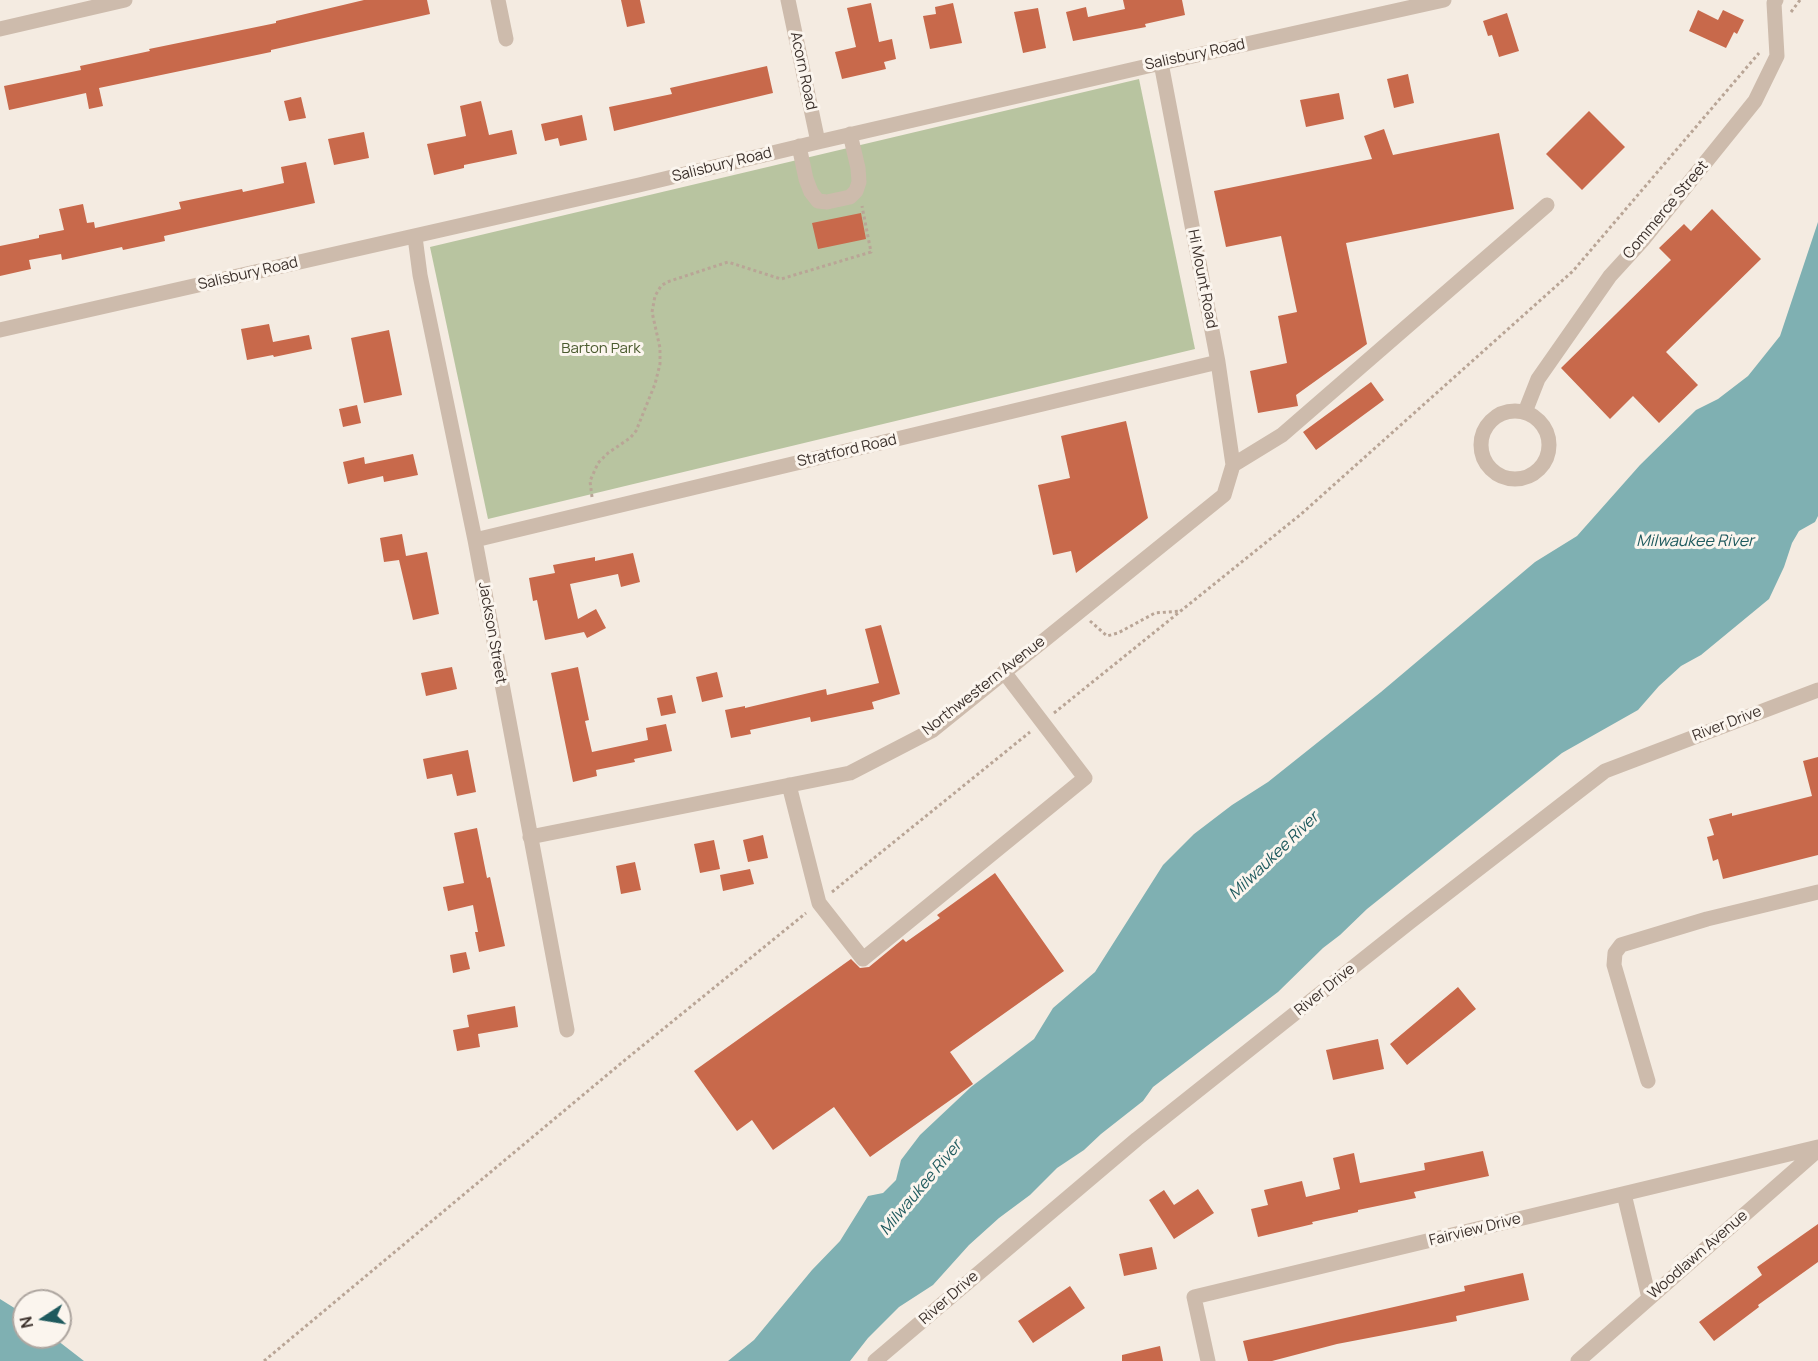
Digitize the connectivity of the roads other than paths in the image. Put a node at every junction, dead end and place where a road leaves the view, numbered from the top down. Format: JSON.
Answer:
{"nodes":[{"id":1,"x":125,"y":0,"type":"edge"},
{"id":2,"x":498,"y":0,"type":"edge"},
{"id":3,"x":788,"y":0,"type":"edge"},
{"id":4,"x":1444,"y":0,"type":"edge"},
{"id":5,"x":1776,"y":0,"type":"edge"},
{"id":6,"x":70,"y":6,"type":"edge"},
{"id":7,"x":0,"y":29,"type":"edge"},
{"id":8,"x":506,"y":39,"type":"dead end"},
{"id":9,"x":1161,"y":63,"type":"junction"},
{"id":10,"x":850,"y":134,"type":"junction"},
{"id":11,"x":818,"y":141,"type":"junction"},
{"id":12,"x":799,"y":146,"type":"junction"},
{"id":13,"x":1546,"y":205,"type":"dead end"},
{"id":14,"x":415,"y":237,"type":"junction"},
{"id":15,"x":0,"y":330,"type":"edge"},
{"id":16,"x":1218,"y":362,"type":"junction"},
{"id":17,"x":1525,"y":411,"type":"junction"},
{"id":18,"x":1233,"y":465,"type":"junction"},
{"id":19,"x":1224,"y":495,"type":"joint"},
{"id":20,"x":476,"y":540,"type":"junction"},
{"id":21,"x":1004,"y":672,"type":"junction"},
{"id":22,"x":1818,"y":690,"type":"edge"},
{"id":23,"x":789,"y":785,"type":"junction"},
{"id":24,"x":530,"y":837,"type":"junction"},
{"id":25,"x":1817,"y":897,"type":"edge"},
{"id":26,"x":567,"y":1030,"type":"dead end"},
{"id":27,"x":1647,"y":1082,"type":"dead end"},
{"id":28,"x":1818,"y":1148,"type":"edge"},
{"id":29,"x":1624,"y":1194,"type":"junction"},
{"id":30,"x":1649,"y":1298,"type":"junction"},
{"id":31,"x":875,"y":1361,"type":"edge"},
{"id":32,"x":1208,"y":1361,"type":"edge"},
{"id":33,"x":1578,"y":1361,"type":"edge"}],
"edges":[{"from":1,"to":6,"type":"street"},
{"from":2,"to":8,"type":"street"},
{"from":3,"to":11,"type":"street","name":"Acorn Road"},
{"from":4,"to":9,"type":"street","name":"Salisbury Road"},
{"from":5,"to":17,"type":"street","name":"Commerce Street"},
{"from":6,"to":7,"type":"street"},
{"from":9,"to":10,"type":"street","name":"Salisbury Road"},
{"from":9,"to":16,"type":"street","name":"Hi Mount Road"},
{"from":10,"to":11,"type":"street","name":"Salisbury Road"},
{"from":10,"to":12,"type":"street"},
{"from":11,"to":12,"type":"street","name":"Salisbury Road"},
{"from":12,"to":14,"type":"street","name":"Salisbury Road"},
{"from":13,"to":18,"type":"street"},
{"from":14,"to":15,"type":"street","name":"Salisbury Road"},
{"from":14,"to":20,"type":"street","name":"Jackson Street"},
{"from":16,"to":18,"type":"street","name":"Hi Mount Road"},
{"from":16,"to":20,"type":"street","name":"Stratford Road"},
{"from":17,"to":17,"type":"street"},
{"from":18,"to":19,"type":"street","name":"Hi Mount Road"},
{"from":19,"to":21,"type":"street","name":"Northwestern Avenue"},
{"from":20,"to":24,"type":"street","name":"Jackson Street"},
{"from":21,"to":23,"type":"street","name":"Northwestern Avenue"},
{"from":21,"to":23,"type":"street"},
{"from":22,"to":31,"type":"street","name":"River Drive"},
{"from":23,"to":24,"type":"street","name":"Northwestern Avenue"},
{"from":24,"to":26,"type":"street","name":"Jackson Street"},
{"from":25,"to":27,"type":"street"},
{"from":28,"to":29,"type":"street","name":"Fairview Drive"},
{"from":28,"to":30,"type":"street","name":"Woodlawn Avenue"},
{"from":29,"to":30,"type":"street"},
{"from":29,"to":32,"type":"street","name":"Fairview Drive"},
{"from":30,"to":33,"type":"street","name":"Woodlawn Avenue"}]}
